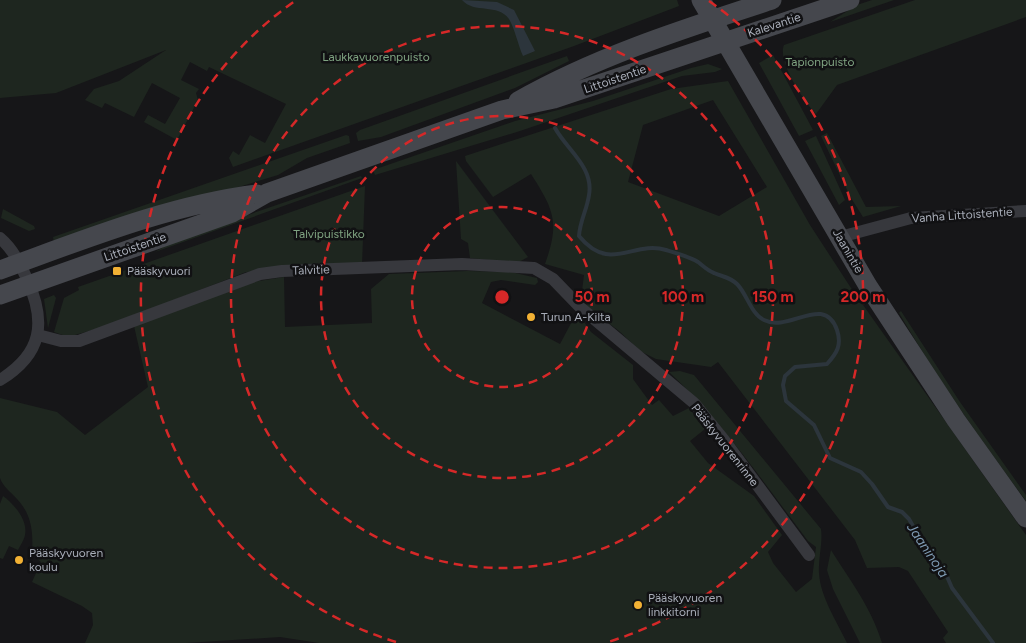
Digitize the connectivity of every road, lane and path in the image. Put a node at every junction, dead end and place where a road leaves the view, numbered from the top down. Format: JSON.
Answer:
{"nodes":[{"id":1,"x":701,"y":0,"type":"edge"},
{"id":2,"x":772,"y":0,"type":"edge"},
{"id":3,"x":850,"y":0,"type":"edge"},
{"id":4,"x":714,"y":20,"type":"junction"},
{"id":5,"x":726,"y":42,"type":"junction"},
{"id":6,"x":502,"y":110,"type":"junction"},
{"id":7,"x":266,"y":193,"type":"junction"},
{"id":8,"x":1026,"y":211,"type":"edge"},
{"id":9,"x":840,"y":237,"type":"junction"},
{"id":10,"x":0,"y":238,"type":"edge"},
{"id":11,"x":20,"y":263,"type":"junction"},
{"id":12,"x":0,"y":270,"type":"edge"},
{"id":13,"x":30,"y":284,"type":"junction"},
{"id":14,"x":0,"y":295,"type":"edge"},
{"id":15,"x":582,"y":308,"type":"joint"},
{"id":16,"x":38,"y":335,"type":"junction"},
{"id":17,"x":0,"y":380,"type":"edge"},
{"id":18,"x":1026,"y":518,"type":"edge"},
{"id":19,"x":809,"y":555,"type":"dead end"}],
"edges":[{"from":1,"to":4,"type":"main road","name":"Jaanintie"},
{"from":2,"to":4,"type":"main road","name":"Kalevantie"},
{"from":3,"to":5,"type":"main road","name":"Kalevantie"},
{"from":4,"to":5,"type":"main road","name":"Jaanintie"},
{"from":4,"to":6,"type":"main road","name":"Littoistentie"},
{"from":5,"to":6,"type":"main road","name":"Littoistentie"},
{"from":5,"to":9,"type":"main road","name":"Jaanintie"},
{"from":6,"to":7,"type":"main road","name":"Littoistentie"},
{"from":7,"to":11,"type":"main road","name":"Littoistentie"},
{"from":7,"to":13,"type":"main road","name":"Littoistentie"},
{"from":8,"to":9,"type":"street","name":"Vanha Littoistentie"},
{"from":9,"to":18,"type":"main road","name":"Jaanintie"},
{"from":10,"to":11,"type":"street"},
{"from":11,"to":12,"type":"main road","name":"Littoistentie"},
{"from":11,"to":13,"type":"street"},
{"from":13,"to":14,"type":"main road","name":"Littoistentie"},
{"from":13,"to":16,"type":"street"},
{"from":15,"to":16,"type":"street","name":"Talvitie"},
{"from":15,"to":19,"type":"street","name":"Pääskyvuorenrinne"},
{"from":16,"to":17,"type":"street"}]}
